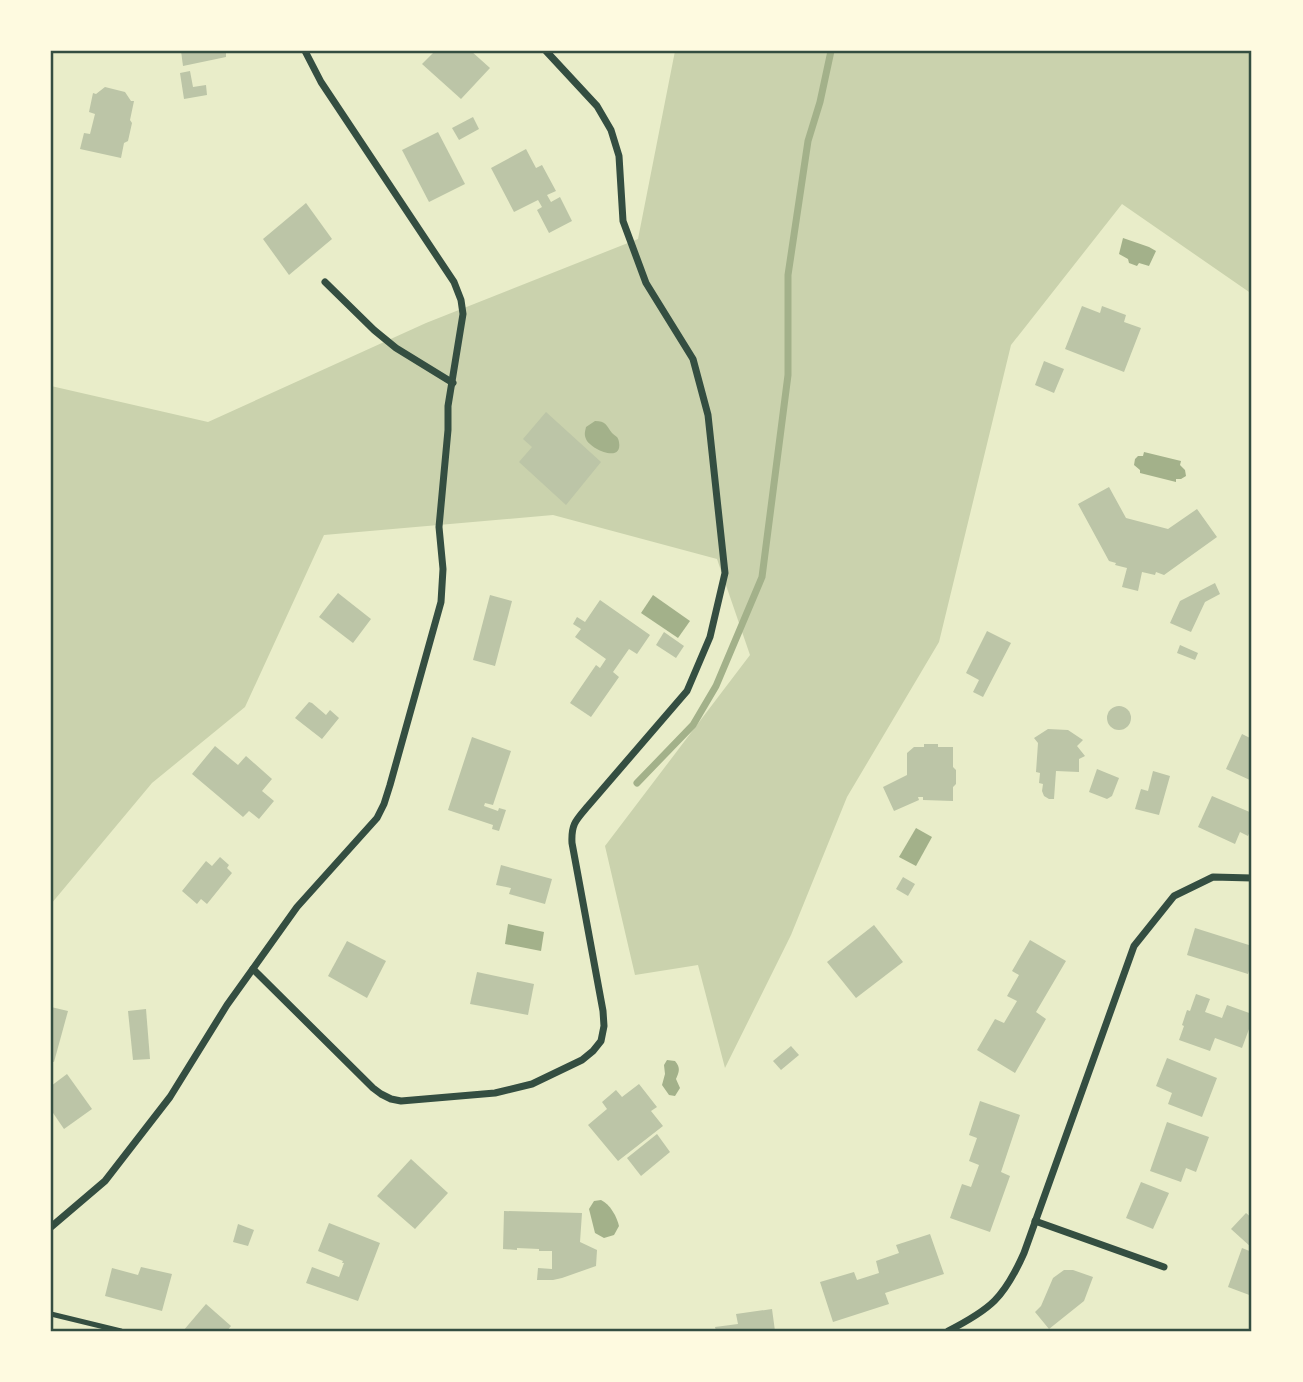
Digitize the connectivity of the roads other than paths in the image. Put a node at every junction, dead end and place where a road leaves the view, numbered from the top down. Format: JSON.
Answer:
{"nodes":[{"id":1,"x":305,"y":51,"type":"edge"},
{"id":2,"x":546,"y":51,"type":"edge"},
{"id":3,"x":325,"y":282,"type":"dead end"},
{"id":4,"x":453,"y":383,"type":"junction"},
{"id":5,"x":1252,"y":878,"type":"edge"},
{"id":6,"x":253,"y":969,"type":"junction"},
{"id":7,"x":1035,"y":1221,"type":"junction"},
{"id":8,"x":51,"y":1227,"type":"edge"},
{"id":9,"x":1164,"y":1267,"type":"dead end"},
{"id":10,"x":51,"y":1314,"type":"edge"},
{"id":11,"x":121,"y":1331,"type":"edge"},
{"id":12,"x":948,"y":1331,"type":"edge"}],
"edges":[{"from":1,"to":4,"type":"street"},
{"from":2,"to":6,"type":"street"},
{"from":3,"to":4,"type":"street"},
{"from":4,"to":6,"type":"street"},
{"from":5,"to":7,"type":"street"},
{"from":6,"to":8,"type":"street"},
{"from":7,"to":9,"type":"street"},
{"from":7,"to":12,"type":"street"},
{"from":10,"to":11,"type":"lane"}]}
